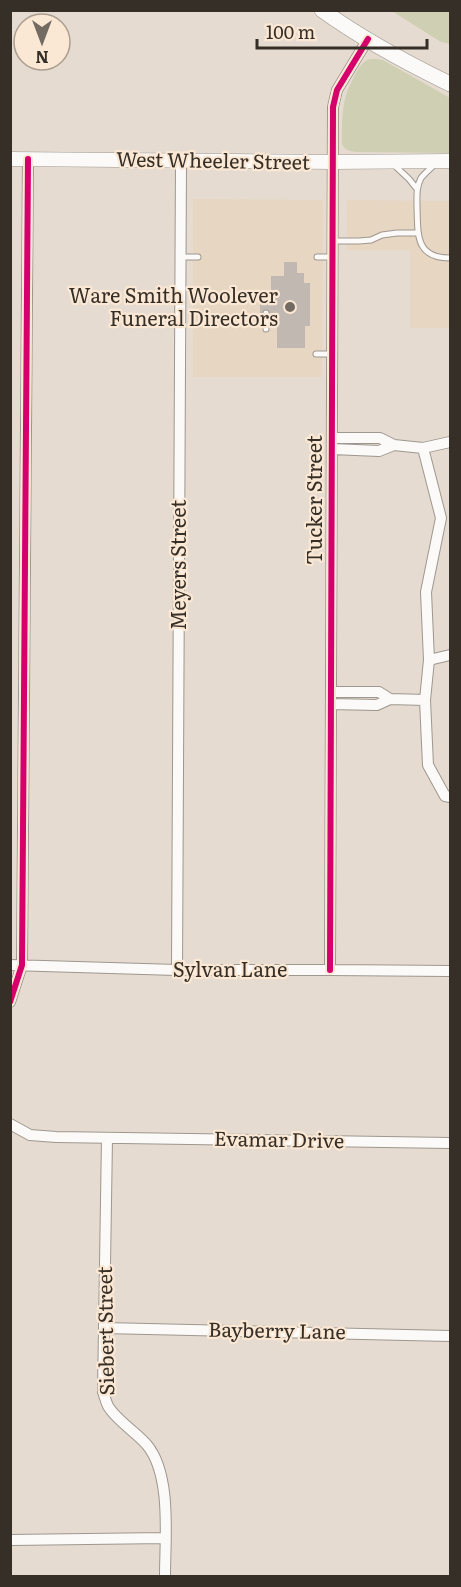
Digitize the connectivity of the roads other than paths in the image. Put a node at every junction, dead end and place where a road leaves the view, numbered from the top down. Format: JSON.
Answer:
{"nodes":[{"id":1,"x":322,"y":10,"type":"edge"},
{"id":2,"x":368,"y":39,"type":"junction"},
{"id":3,"x":450,"y":84,"type":"edge"},
{"id":4,"x":10,"y":159,"type":"edge"},
{"id":5,"x":28,"y":159,"type":"junction"},
{"id":6,"x":181,"y":161,"type":"junction"},
{"id":7,"x":444,"y":161,"type":"edge"},
{"id":8,"x":333,"y":162,"type":"junction"},
{"id":9,"x":391,"y":162,"type":"junction"},
{"id":10,"x":417,"y":189,"type":"junction"},
{"id":11,"x":418,"y":233,"type":"junction"},
{"id":12,"x":333,"y":241,"type":"junction"},
{"id":13,"x":181,"y":257,"type":"junction"},
{"id":14,"x":198,"y":257,"type":"dead end"},
{"id":15,"x":317,"y":257,"type":"dead end"},
{"id":16,"x":333,"y":257,"type":"junction"},
{"id":17,"x":450,"y":258,"type":"edge"},
{"id":18,"x":266,"y":313,"type":"dead end"},
{"id":19,"x":266,"y":329,"type":"dead end"},
{"id":20,"x":316,"y":354,"type":"dead end"},
{"id":21,"x":332,"y":354,"type":"junction"},
{"id":22,"x":332,"y":438,"type":"junction"},
{"id":23,"x":450,"y":442,"type":"edge"},
{"id":24,"x":394,"y":445,"type":"junction"},
{"id":25,"x":423,"y":448,"type":"junction"},
{"id":26,"x":332,"y":449,"type":"junction"},
{"id":27,"x":450,"y":655,"type":"edge"},
{"id":28,"x":429,"y":660,"type":"junction"},
{"id":29,"x":331,"y":692,"type":"junction"},
{"id":30,"x":390,"y":699,"type":"junction"},
{"id":31,"x":425,"y":700,"type":"junction"},
{"id":32,"x":331,"y":704,"type":"junction"},
{"id":33,"x":450,"y":797,"type":"edge"},
{"id":34,"x":16,"y":965,"type":"edge"},
{"id":35,"x":177,"y":970,"type":"junction"},
{"id":36,"x":330,"y":970,"type":"junction"},
{"id":37,"x":450,"y":971,"type":"edge"},
{"id":38,"x":10,"y":1002,"type":"edge"},
{"id":39,"x":10,"y":1124,"type":"edge"},
{"id":40,"x":107,"y":1138,"type":"junction"},
{"id":41,"x":450,"y":1143,"type":"edge"},
{"id":42,"x":104,"y":1328,"type":"junction"},
{"id":43,"x":450,"y":1336,"type":"edge"},
{"id":44,"x":165,"y":1538,"type":"junction"},
{"id":45,"x":10,"y":1540,"type":"edge"},
{"id":46,"x":165,"y":1576,"type":"edge"}],
"edges":[{"from":1,"to":2,"type":"main road"},
{"from":2,"to":3,"type":"main road"},
{"from":2,"to":8,"type":"street","name":"Tucker Street"},
{"from":4,"to":5,"type":"street","name":"West Wheeler Street"},
{"from":5,"to":6,"type":"street","name":"West Wheeler Street"},
{"from":5,"to":34,"type":"street"},
{"from":6,"to":8,"type":"street","name":"West Wheeler Street"},
{"from":6,"to":13,"type":"street","name":"Meyers Street"},
{"from":7,"to":9,"type":"street","name":"West Wheeler Street"},
{"from":7,"to":10,"type":"lane"},
{"from":8,"to":9,"type":"street","name":"West Wheeler Street"},
{"from":8,"to":12,"type":"street","name":"Tucker Street"},
{"from":9,"to":10,"type":"lane"},
{"from":10,"to":11,"type":"lane"},
{"from":11,"to":12,"type":"lane"},
{"from":11,"to":17,"type":"lane"},
{"from":12,"to":16,"type":"street","name":"Tucker Street"},
{"from":13,"to":14,"type":"lane"},
{"from":13,"to":35,"type":"street","name":"Meyers Street"},
{"from":15,"to":16,"type":"lane"},
{"from":16,"to":21,"type":"street","name":"Tucker Street"},
{"from":18,"to":19,"type":"lane"},
{"from":20,"to":21,"type":"lane"},
{"from":21,"to":22,"type":"street","name":"Tucker Street"},
{"from":22,"to":24,"type":"street"},
{"from":22,"to":26,"type":"street","name":"Tucker Street"},
{"from":23,"to":25,"type":"street"},
{"from":24,"to":25,"type":"street"},
{"from":24,"to":26,"type":"street"},
{"from":25,"to":28,"type":"street"},
{"from":26,"to":29,"type":"street","name":"Tucker Street"},
{"from":27,"to":28,"type":"street"},
{"from":28,"to":31,"type":"street"},
{"from":29,"to":30,"type":"street"},
{"from":29,"to":32,"type":"street","name":"Tucker Street"},
{"from":30,"to":31,"type":"street"},
{"from":30,"to":32,"type":"street"},
{"from":31,"to":33,"type":"street"},
{"from":32,"to":36,"type":"street","name":"Tucker Street"},
{"from":34,"to":35,"type":"street","name":"Sylvan Lane"},
{"from":34,"to":38,"type":"street"},
{"from":35,"to":36,"type":"street","name":"Sylvan Lane"},
{"from":36,"to":37,"type":"street","name":"Sylvan Lane"},
{"from":39,"to":40,"type":"street","name":"Evamar Drive"},
{"from":40,"to":41,"type":"street","name":"Evamar Drive"},
{"from":40,"to":42,"type":"street","name":"Siebert Street"},
{"from":42,"to":43,"type":"street","name":"Bayberry Lane"},
{"from":42,"to":44,"type":"street","name":"Siebert Street"},
{"from":44,"to":45,"type":"street"},
{"from":44,"to":46,"type":"street","name":"Siebert Street"}]}
